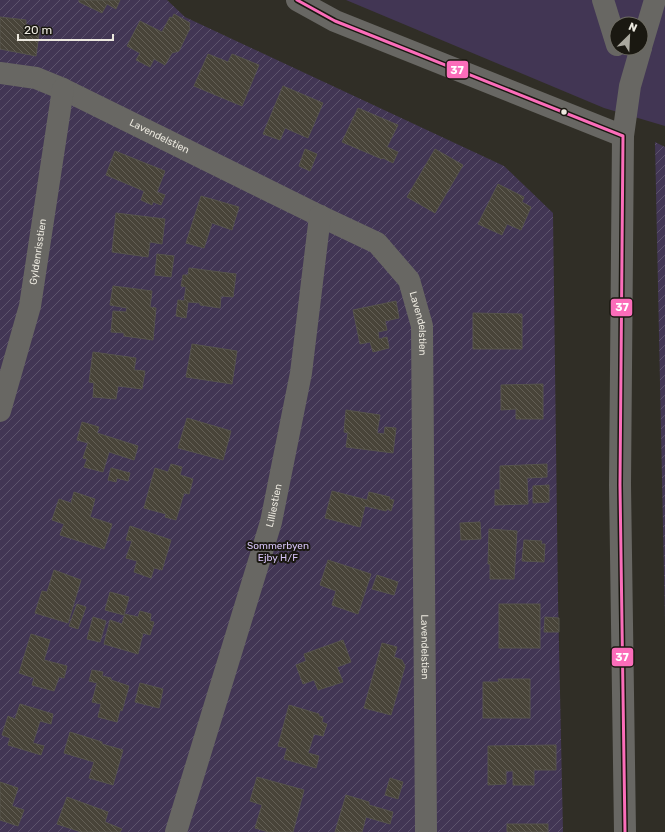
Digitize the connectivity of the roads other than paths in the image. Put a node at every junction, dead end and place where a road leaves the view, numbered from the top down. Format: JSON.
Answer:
{"nodes":[{"id":1,"x":297,"y":0,"type":"edge"},
{"id":2,"x":603,"y":0,"type":"edge"},
{"id":3,"x":655,"y":0,"type":"edge"},
{"id":4,"x":609,"y":20,"type":"edge"},
{"id":5,"x":649,"y":21,"type":"edge"},
{"id":6,"x":620,"y":56,"type":"edge"},
{"id":7,"x":639,"y":56,"type":"edge"},
{"id":8,"x":0,"y":73,"type":"edge"},
{"id":9,"x":630,"y":86,"type":"junction"},
{"id":10,"x":63,"y":89,"type":"junction"},
{"id":11,"x":623,"y":136,"type":"junction"},
{"id":12,"x":320,"y":216,"type":"junction"},
{"id":13,"x":0,"y":411,"type":"edge"},
{"id":14,"x":176,"y":832,"type":"edge"},
{"id":15,"x":426,"y":832,"type":"edge"},
{"id":16,"x":625,"y":832,"type":"edge"}],
"edges":[{"from":1,"to":11,"type":"street"},
{"from":2,"to":4,"type":"street"},
{"from":3,"to":5,"type":"street"},
{"from":6,"to":9,"type":"street"},
{"from":7,"to":9,"type":"street"},
{"from":8,"to":10,"type":"street","name":"Lavendelstien"},
{"from":9,"to":11,"type":"street"},
{"from":10,"to":12,"type":"street","name":"Lavendelstien"},
{"from":10,"to":13,"type":"street","name":"Gyldenrisstien"},
{"from":11,"to":16,"type":"street"},
{"from":12,"to":14,"type":"street","name":"Lilliestien"},
{"from":12,"to":15,"type":"street","name":"Lavendelstien"}]}
